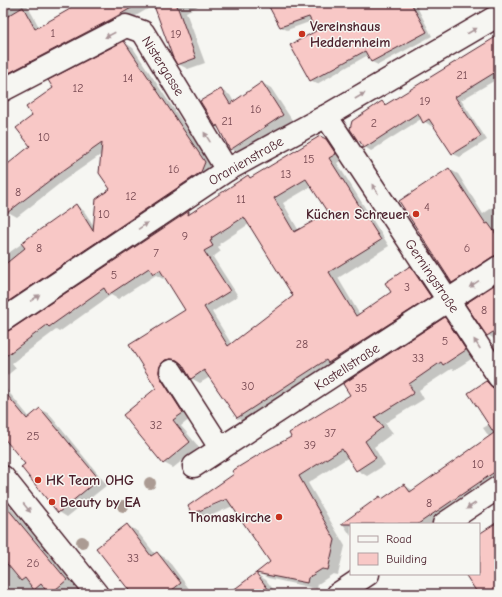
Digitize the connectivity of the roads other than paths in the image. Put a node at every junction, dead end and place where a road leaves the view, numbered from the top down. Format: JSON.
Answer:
{"nodes":[{"id":1,"x":499,"y":15,"type":"edge"},
{"id":2,"x":3,"y":90,"type":"edge"},
{"id":3,"x":326,"y":116,"type":"junction"},
{"id":4,"x":227,"y":170,"type":"junction"},
{"id":5,"x":499,"y":267,"type":"edge"},
{"id":6,"x":448,"y":301,"type":"junction"},
{"id":7,"x":3,"y":320,"type":"edge"},
{"id":8,"x":171,"y":371,"type":"dead end"},
{"id":9,"x":499,"y":377,"type":"edge"},
{"id":10,"x":221,"y":449,"type":"junction"},
{"id":11,"x":194,"y":466,"type":"dead end"},
{"id":12,"x":3,"y":477,"type":"edge"},
{"id":13,"x":499,"y":487,"type":"edge"},
{"id":14,"x":445,"y":523,"type":"edge"},
{"id":15,"x":366,"y":575,"type":"edge"},
{"id":16,"x":97,"y":594,"type":"edge"},
{"id":17,"x":338,"y":594,"type":"edge"}],
"edges":[{"from":3,"to":1,"type":"street","name":"Oranienstraße","one_way":true},
{"from":4,"to":2,"type":"street","name":"Nistergasse","one_way":true},
{"from":3,"to":4,"type":"street","name":"Oranienstraße"},
{"from":6,"to":3,"type":"street","name":"Gerningstraße","one_way":true},
{"from":7,"to":4,"type":"street","name":"Oranienstraße","one_way":true},
{"from":5,"to":6,"type":"street","name":"Kastellstraße","one_way":true},
{"from":9,"to":6,"type":"street","name":"Gerningstraße","one_way":true},
{"from":6,"to":10,"type":"street","name":"Kastellstraße"},
{"from":8,"to":10,"type":"street"},
{"from":10,"to":11,"type":"street","name":"Kastellstraße"},
{"from":12,"to":16,"type":"street","one_way":true},
{"from":13,"to":14,"type":"street","one_way":true},
{"from":15,"to":17,"type":"street"}]}
